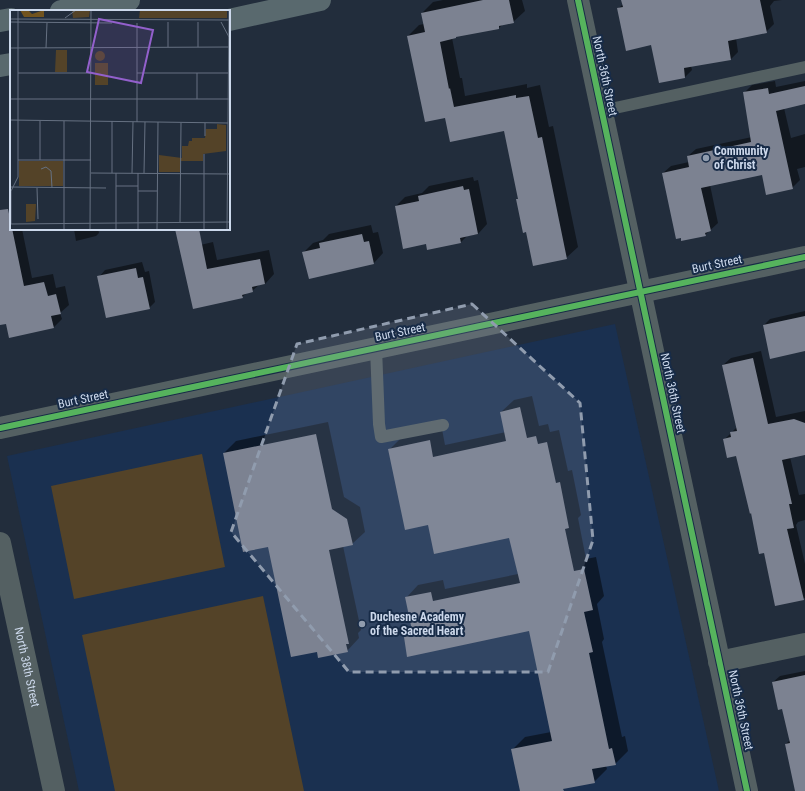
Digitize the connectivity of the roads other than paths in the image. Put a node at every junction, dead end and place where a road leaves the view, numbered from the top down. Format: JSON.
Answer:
{"nodes":[{"id":1,"x":129,"y":0,"type":"edge"},
{"id":2,"x":320,"y":0,"type":"edge"},
{"id":3,"x":578,"y":0,"type":"edge"},
{"id":4,"x":67,"y":10,"type":"edge"},
{"id":5,"x":10,"y":19,"type":"edge"},
{"id":6,"x":230,"y":20,"type":"edge"},
{"id":7,"x":0,"y":21,"type":"edge"},
{"id":8,"x":10,"y":64,"type":"edge"},
{"id":9,"x":0,"y":66,"type":"edge"},
{"id":10,"x":805,"y":68,"type":"edge"},
{"id":11,"x":601,"y":111,"type":"junction"},
{"id":12,"x":805,"y":257,"type":"edge"},
{"id":13,"x":640,"y":292,"type":"junction"},
{"id":14,"x":376,"y":348,"type":"junction"},
{"id":15,"x":443,"y":425,"type":"dead end"},
{"id":16,"x":0,"y":428,"type":"edge"},
{"id":17,"x":0,"y":544,"type":"edge"},
{"id":18,"x":805,"y":644,"type":"edge"},
{"id":19,"x":719,"y":662,"type":"junction"},
{"id":20,"x":54,"y":791,"type":"edge"},
{"id":21,"x":747,"y":791,"type":"edge"}],
"edges":[{"from":1,"to":4,"type":"main road"},
{"from":2,"to":6,"type":"main road"},
{"from":3,"to":11,"type":"street","name":"North 36th Street"},
{"from":5,"to":7,"type":"main road"},
{"from":8,"to":9,"type":"main road"},
{"from":10,"to":11,"type":"lane"},
{"from":11,"to":13,"type":"street","name":"North 36th Street"},
{"from":12,"to":13,"type":"street","name":"Burt Street"},
{"from":13,"to":14,"type":"street","name":"Burt Street"},
{"from":13,"to":19,"type":"street","name":"North 36th Street"},
{"from":14,"to":15,"type":"lane"},
{"from":14,"to":16,"type":"street","name":"Burt Street"},
{"from":17,"to":20,"type":"street","name":"North 38th Street"},
{"from":18,"to":19,"type":"street"},
{"from":19,"to":21,"type":"street","name":"North 36th Street"}]}
